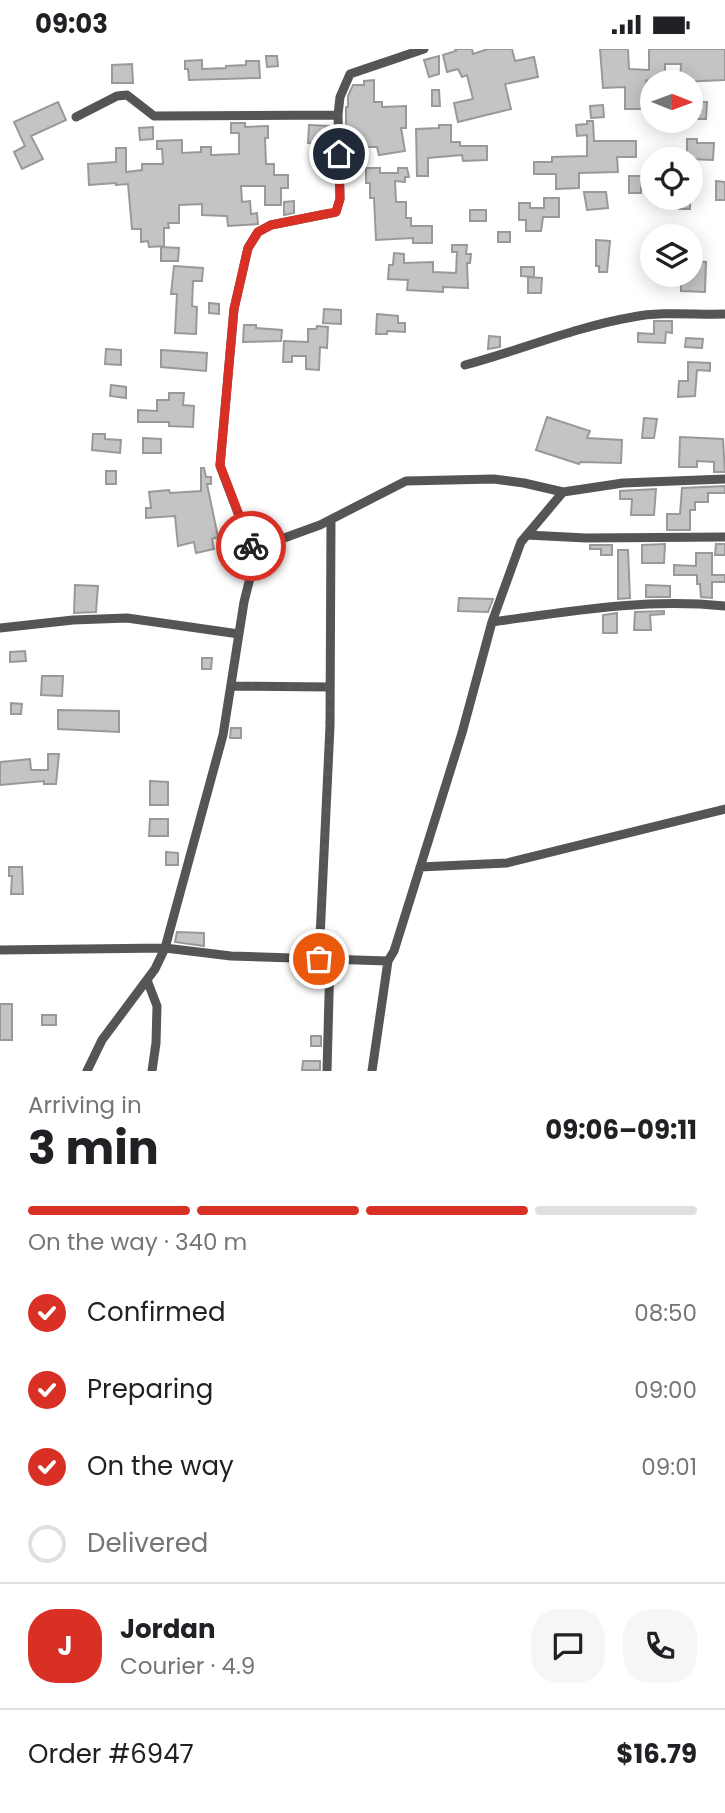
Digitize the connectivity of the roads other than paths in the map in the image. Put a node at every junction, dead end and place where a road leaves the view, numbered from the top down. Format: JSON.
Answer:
{"nodes":[{"id":1,"x":424,"y":49,"type":"edge"},
{"id":2,"x":338,"y":115,"type":"junction"},
{"id":3,"x":76,"y":117,"type":"dead end"},
{"id":4,"x":725,"y":314,"type":"edge"},
{"id":5,"x":465,"y":365,"type":"dead end"},
{"id":6,"x":725,"y":479,"type":"edge"},
{"id":7,"x":563,"y":492,"type":"junction"},
{"id":8,"x":331,"y":520,"type":"junction"},
{"id":9,"x":527,"y":535,"type":"junction"},
{"id":10,"x":725,"y":537,"type":"edge"},
{"id":11,"x":255,"y":558,"type":"junction"},
{"id":12,"x":725,"y":606,"type":"edge"},
{"id":13,"x":492,"y":622,"type":"junction"},
{"id":14,"x":0,"y":628,"type":"edge"},
{"id":15,"x":239,"y":635,"type":"junction"},
{"id":16,"x":231,"y":686,"type":"junction"},
{"id":17,"x":330,"y":687,"type":"junction"},
{"id":18,"x":725,"y":809,"type":"edge"},
{"id":19,"x":420,"y":867,"type":"junction"},
{"id":20,"x":165,"y":948,"type":"junction"},
{"id":21,"x":0,"y":950,"type":"edge"},
{"id":22,"x":319,"y":959,"type":"junction"},
{"id":23,"x":330,"y":959,"type":"junction"},
{"id":24,"x":388,"y":961,"type":"junction"},
{"id":25,"x":147,"y":980,"type":"junction"},
{"id":26,"x":87,"y":1071,"type":"edge"},
{"id":27,"x":152,"y":1071,"type":"edge"},
{"id":28,"x":327,"y":1071,"type":"edge"},
{"id":29,"x":372,"y":1071,"type":"edge"}],
"edges":[{"from":1,"to":2,"type":"street"},
{"from":2,"to":3,"type":"street"},
{"from":2,"to":11,"type":"street"},
{"from":4,"to":5,"type":"street"},
{"from":6,"to":7,"type":"street"},
{"from":7,"to":8,"type":"street"},
{"from":7,"to":9,"type":"street"},
{"from":8,"to":11,"type":"street"},
{"from":8,"to":17,"type":"street"},
{"from":9,"to":10,"type":"street"},
{"from":9,"to":13,"type":"street"},
{"from":11,"to":15,"type":"street"},
{"from":12,"to":13,"type":"street"},
{"from":13,"to":19,"type":"street"},
{"from":14,"to":15,"type":"street"},
{"from":15,"to":16,"type":"street"},
{"from":16,"to":17,"type":"street"},
{"from":16,"to":20,"type":"street"},
{"from":17,"to":22,"type":"street"},
{"from":18,"to":19,"type":"street"},
{"from":19,"to":24,"type":"street"},
{"from":20,"to":21,"type":"street"},
{"from":20,"to":22,"type":"street"},
{"from":20,"to":25,"type":"street"},
{"from":22,"to":23,"type":"street"},
{"from":23,"to":24,"type":"street"},
{"from":23,"to":28,"type":"street"},
{"from":24,"to":29,"type":"street"},
{"from":25,"to":26,"type":"street"},
{"from":25,"to":27,"type":"street"}]}
